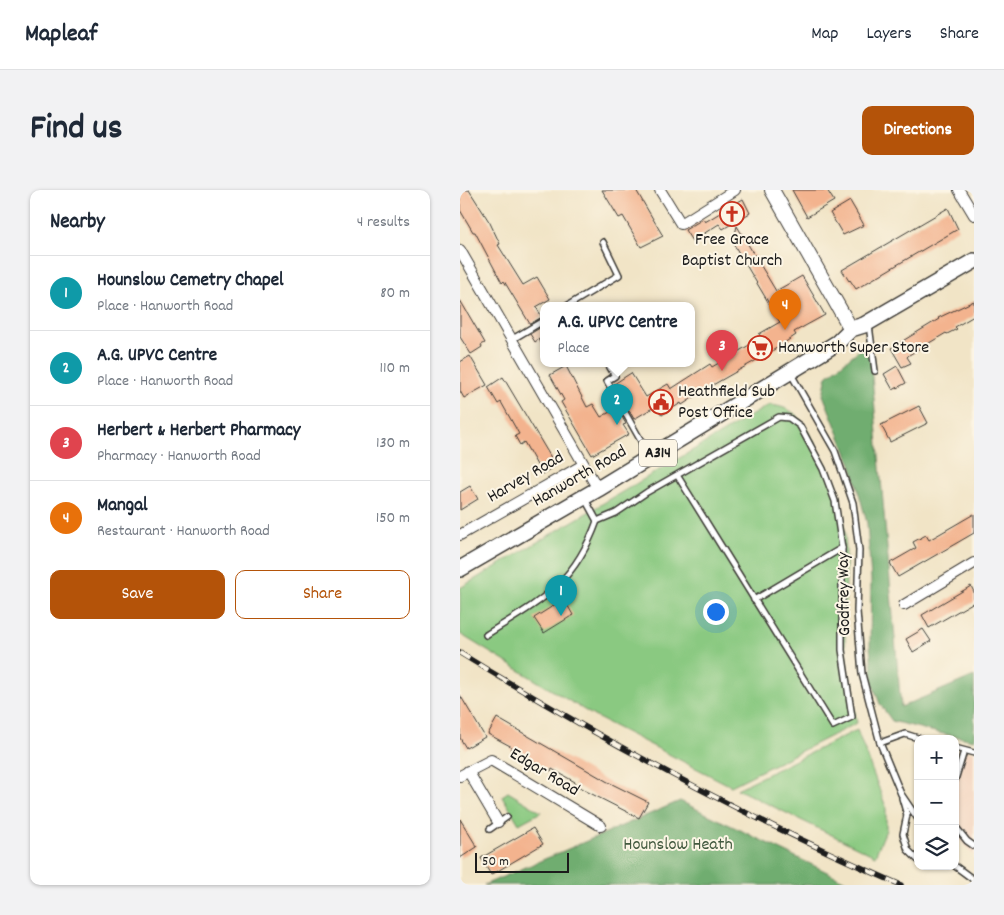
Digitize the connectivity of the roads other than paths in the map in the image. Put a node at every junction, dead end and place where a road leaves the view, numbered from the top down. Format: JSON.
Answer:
{"nodes":[{"id":1,"x":660,"y":190,"type":"edge"},
{"id":2,"x":735,"y":190,"type":"edge"},
{"id":3,"x":772,"y":190,"type":"edge"},
{"id":4,"x":959,"y":190,"type":"edge"},
{"id":5,"x":974,"y":215,"type":"edge"},
{"id":6,"x":603,"y":242,"type":"dead end"},
{"id":7,"x":460,"y":250,"type":"edge"},
{"id":8,"x":974,"y":261,"type":"edge"},
{"id":9,"x":464,"y":267,"type":"edge"},
{"id":10,"x":574,"y":302,"type":"edge"},
{"id":11,"x":869,"y":322,"type":"junction"},
{"id":12,"x":540,"y":323,"type":"edge"},
{"id":13,"x":851,"y":329,"type":"junction"},
{"id":14,"x":511,"y":340,"type":"junction"},
{"id":15,"x":610,"y":367,"type":"edge"},
{"id":16,"x":875,"y":371,"type":"dead end"},
{"id":17,"x":789,"y":372,"type":"junction"},
{"id":18,"x":650,"y":458,"type":"junction"},
{"id":19,"x":583,"y":465,"type":"junction"},
{"id":20,"x":677,"y":475,"type":"junction"},
{"id":21,"x":598,"y":489,"type":"junction"},
{"id":22,"x":584,"y":497,"type":"junction"},
{"id":23,"x":597,"y":522,"type":"junction"},
{"id":24,"x":460,"y":535,"type":"edge"},
{"id":25,"x":842,"y":548,"type":"junction"},
{"id":26,"x":974,"y":563,"type":"edge"},
{"id":27,"x":460,"y":569,"type":"edge"},
{"id":28,"x":754,"y":600,"type":"junction"},
{"id":29,"x":904,"y":605,"type":"dead end"},
{"id":30,"x":486,"y":635,"type":"dead end"},
{"id":31,"x":914,"y":737,"type":"edge"},
{"id":32,"x":880,"y":743,"type":"junction"},
{"id":33,"x":959,"y":749,"type":"edge"},
{"id":34,"x":964,"y":751,"type":"junction"},
{"id":35,"x":974,"y":753,"type":"edge"},
{"id":36,"x":959,"y":767,"type":"edge"},
{"id":37,"x":464,"y":773,"type":"edge"},
{"id":38,"x":901,"y":794,"type":"junction"},
{"id":39,"x":914,"y":813,"type":"edge"},
{"id":40,"x":503,"y":820,"type":"joint"},
{"id":41,"x":601,"y":826,"type":"dead end"},
{"id":42,"x":490,"y":829,"type":"dead end"},
{"id":43,"x":959,"y":831,"type":"edge"},
{"id":44,"x":974,"y":846,"type":"edge"},
{"id":45,"x":914,"y":856,"type":"edge"},
{"id":46,"x":959,"y":870,"type":"edge"},
{"id":47,"x":974,"y":880,"type":"edge"}],
"edges":[{"from":1,"to":2,"type":"street"},
{"from":3,"to":13,"type":"street"},
{"from":4,"to":5,"type":"street"},
{"from":6,"to":10,"type":"lane"},
{"from":7,"to":9,"type":"street"},
{"from":8,"to":11,"type":"main road","name":"Hanworth Road","number":"A314"},
{"from":9,"to":14,"type":"street"},
{"from":11,"to":13,"type":"main road","name":"Hanworth Road","number":"A314"},
{"from":11,"to":16,"type":"lane"},
{"from":12,"to":14,"type":"lane"},
{"from":13,"to":17,"type":"main road","name":"Hanworth Road","number":"A314"},
{"from":14,"to":19,"type":"street"},
{"from":15,"to":18,"type":"lane"},
{"from":17,"to":18,"type":"main road","name":"Hanworth Road","number":"A314"},
{"from":17,"to":32,"type":"lane","name":"Godfrey Way"},
{"from":18,"to":21,"type":"main road","name":"Hanworth Road","number":"A314"},
{"from":19,"to":21,"type":"street"},
{"from":19,"to":24,"type":"street","name":"Harvey Road"},
{"from":20,"to":23,"type":"lane"},
{"from":20,"to":25,"type":"lane"},
{"from":20,"to":28,"type":"lane"},
{"from":21,"to":22,"type":"main road","name":"Hanworth Road","number":"A314"},
{"from":22,"to":23,"type":"lane"},
{"from":22,"to":27,"type":"main road","name":"Hanworth Road","number":"A314"},
{"from":23,"to":30,"type":"lane"},
{"from":25,"to":28,"type":"lane"},
{"from":25,"to":28,"type":"lane"},
{"from":26,"to":29,"type":"street"},
{"from":31,"to":32,"type":"lane"},
{"from":32,"to":38,"type":"lane","name":"Godfrey Way"},
{"from":33,"to":34,"type":"lane"},
{"from":34,"to":35,"type":"lane"},
{"from":34,"to":36,"type":"lane"},
{"from":37,"to":40,"type":"street","name":"Edgar Road"},
{"from":37,"to":41,"type":"street","name":"Edgar Road"},
{"from":38,"to":39,"type":"lane","name":"Godfrey Way"},
{"from":38,"to":45,"type":"lane"},
{"from":40,"to":42,"type":"lane"},
{"from":43,"to":44,"type":"lane"},
{"from":46,"to":47,"type":"lane"}]}
